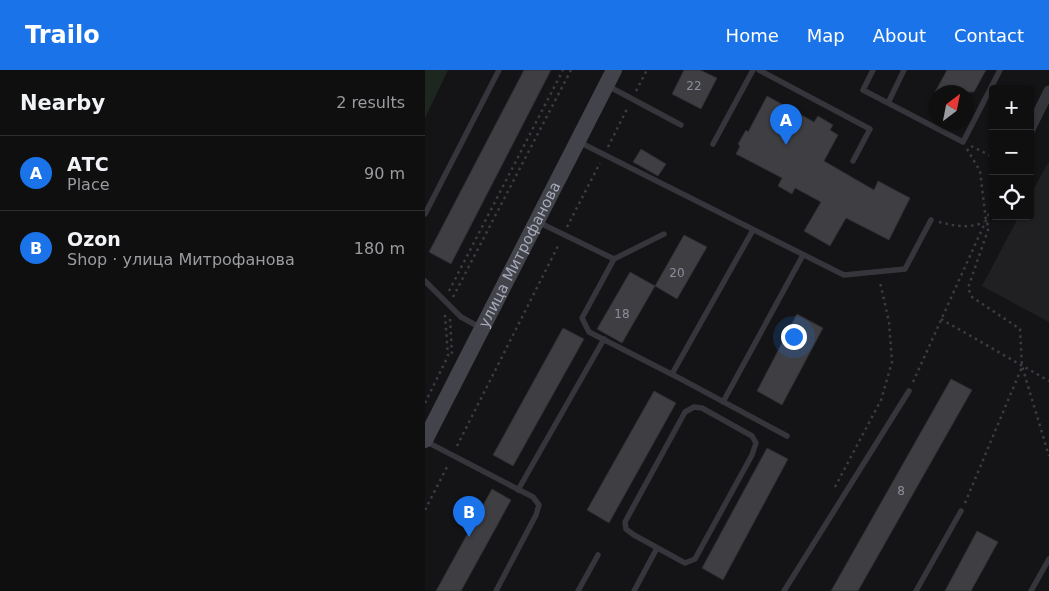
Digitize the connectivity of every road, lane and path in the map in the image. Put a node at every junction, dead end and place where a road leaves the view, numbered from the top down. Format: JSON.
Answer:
{"nodes":[{"id":1,"x":499,"y":70,"type":"edge"},
{"id":2,"x":563,"y":70,"type":"edge"},
{"id":3,"x":571,"y":70,"type":"edge"},
{"id":4,"x":614,"y":70,"type":"edge"},
{"id":5,"x":647,"y":70,"type":"edge"},
{"id":6,"x":753,"y":70,"type":"edge"},
{"id":7,"x":759,"y":70,"type":"edge"},
{"id":8,"x":873,"y":70,"type":"edge"},
{"id":9,"x":904,"y":70,"type":"edge"},
{"id":10,"x":1000,"y":70,"type":"edge"},
{"id":11,"x":606,"y":86,"type":"junction"},
{"id":12,"x":1049,"y":91,"type":"edge"},
{"id":13,"x":632,"y":99,"type":"junction"},
{"id":14,"x":888,"y":103,"type":"junction"},
{"id":15,"x":1034,"y":121,"type":"edge"},
{"id":16,"x":681,"y":125,"type":"dead end"},
{"id":17,"x":577,"y":141,"type":"junction"},
{"id":18,"x":963,"y":142,"type":"junction"},
{"id":19,"x":713,"y":144,"type":"dead end"},
{"id":20,"x":604,"y":154,"type":"junction"},
{"id":21,"x":989,"y":155,"type":"edge"},
{"id":22,"x":853,"y":161,"type":"dead end"},
{"id":23,"x":425,"y":214,"type":"edge"},
{"id":24,"x":989,"y":214,"type":"edge"},
{"id":25,"x":931,"y":220,"type":"joint"},
{"id":26,"x":536,"y":221,"type":"junction"},
{"id":27,"x":986,"y":221,"type":"junction"},
{"id":28,"x":753,"y":230,"type":"junction"},
{"id":29,"x":564,"y":234,"type":"junction"},
{"id":30,"x":663,"y":234,"type":"dead end"},
{"id":31,"x":803,"y":255,"type":"junction"},
{"id":32,"x":613,"y":259,"type":"junction"},
{"id":33,"x":878,"y":272,"type":"junction"},
{"id":34,"x":425,"y":281,"type":"edge"},
{"id":35,"x":444,"y":300,"type":"junction"},
{"id":36,"x":449,"y":305,"type":"junction"},
{"id":37,"x":941,"y":319,"type":"junction"},
{"id":38,"x":481,"y":328,"type":"junction"},
{"id":39,"x":604,"y":339,"type":"junction"},
{"id":40,"x":1022,"y":366,"type":"junction"},
{"id":41,"x":672,"y":374,"type":"junction"},
{"id":42,"x":1049,"y":381,"type":"edge"},
{"id":43,"x":909,"y":391,"type":"joint"},
{"id":44,"x":723,"y":402,"type":"junction"},
{"id":45,"x":427,"y":403,"type":"edge"},
{"id":46,"x":787,"y":436,"type":"dead end"},
{"id":47,"x":425,"y":440,"type":"edge"},
{"id":48,"x":453,"y":456,"type":"junction"},
{"id":49,"x":1049,"y":456,"type":"edge"},
{"id":50,"x":836,"y":487,"type":"dead end"},
{"id":51,"x":518,"y":490,"type":"junction"},
{"id":52,"x":425,"y":510,"type":"edge"},
{"id":53,"x":961,"y":511,"type":"joint"},
{"id":54,"x":657,"y":548,"type":"junction"},
{"id":55,"x":598,"y":554,"type":"dead end"},
{"id":56,"x":1049,"y":559,"type":"edge"},
{"id":57,"x":495,"y":591,"type":"edge"},
{"id":58,"x":577,"y":591,"type":"edge"},
{"id":59,"x":634,"y":591,"type":"edge"},
{"id":60,"x":784,"y":591,"type":"edge"},
{"id":61,"x":916,"y":591,"type":"edge"},
{"id":62,"x":1031,"y":591,"type":"edge"}],
"edges":[{"from":1,"to":23,"type":"lane"},
{"from":2,"to":35,"type":"path"},
{"from":3,"to":36,"type":"path"},
{"from":4,"to":11,"type":"main road","name":"улица Митрофанова"},
{"from":5,"to":13,"type":"path"},
{"from":6,"to":19,"type":"lane"},
{"from":7,"to":22,"type":"lane"},
{"from":8,"to":14,"type":"lane"},
{"from":9,"to":14,"type":"lane"},
{"from":10,"to":18,"type":"lane"},
{"from":11,"to":13,"type":"lane"},
{"from":11,"to":17,"type":"main road","name":"улица Митрофанова"},
{"from":12,"to":15,"type":"street"},
{"from":13,"to":16,"type":"lane"},
{"from":13,"to":20,"type":"path"},
{"from":14,"to":18,"type":"lane"},
{"from":17,"to":20,"type":"lane"},
{"from":17,"to":26,"type":"main road","name":"улица Митрофанова"},
{"from":18,"to":21,"type":"path"},
{"from":18,"to":27,"type":"path"},
{"from":20,"to":28,"type":"lane"},
{"from":20,"to":29,"type":"path"},
{"from":24,"to":27,"type":"path"},
{"from":25,"to":27,"type":"path"},
{"from":25,"to":33,"type":"lane"},
{"from":26,"to":29,"type":"lane"},
{"from":26,"to":38,"type":"main road","name":"улица Митрофанова"},
{"from":27,"to":37,"type":"path"},
{"from":27,"to":40,"type":"path"},
{"from":28,"to":31,"type":"lane"},
{"from":28,"to":41,"type":"lane"},
{"from":29,"to":32,"type":"lane"},
{"from":29,"to":48,"type":"path"},
{"from":30,"to":32,"type":"lane"},
{"from":31,"to":33,"type":"lane"},
{"from":31,"to":44,"type":"lane"},
{"from":32,"to":39,"type":"lane"},
{"from":33,"to":50,"type":"path"},
{"from":34,"to":35,"type":"lane"},
{"from":35,"to":36,"type":"lane"},
{"from":35,"to":45,"type":"path"},
{"from":36,"to":38,"type":"lane"},
{"from":36,"to":45,"type":"path"},
{"from":37,"to":40,"type":"path"},
{"from":37,"to":43,"type":"path"},
{"from":38,"to":47,"type":"main road","name":"улица Митрофанова"},
{"from":39,"to":41,"type":"lane"},
{"from":39,"to":51,"type":"lane"},
{"from":40,"to":42,"type":"path"},
{"from":40,"to":49,"type":"path"},
{"from":40,"to":53,"type":"path"},
{"from":41,"to":44,"type":"lane"},
{"from":43,"to":60,"type":"lane"},
{"from":44,"to":46,"type":"lane"},
{"from":47,"to":48,"type":"lane"},
{"from":48,"to":51,"type":"lane"},
{"from":48,"to":52,"type":"path"},
{"from":51,"to":57,"type":"lane"},
{"from":53,"to":61,"type":"lane"},
{"from":54,"to":54,"type":"lane"},
{"from":54,"to":59,"type":"lane"},
{"from":55,"to":58,"type":"lane"},
{"from":56,"to":62,"type":"lane"}]}
